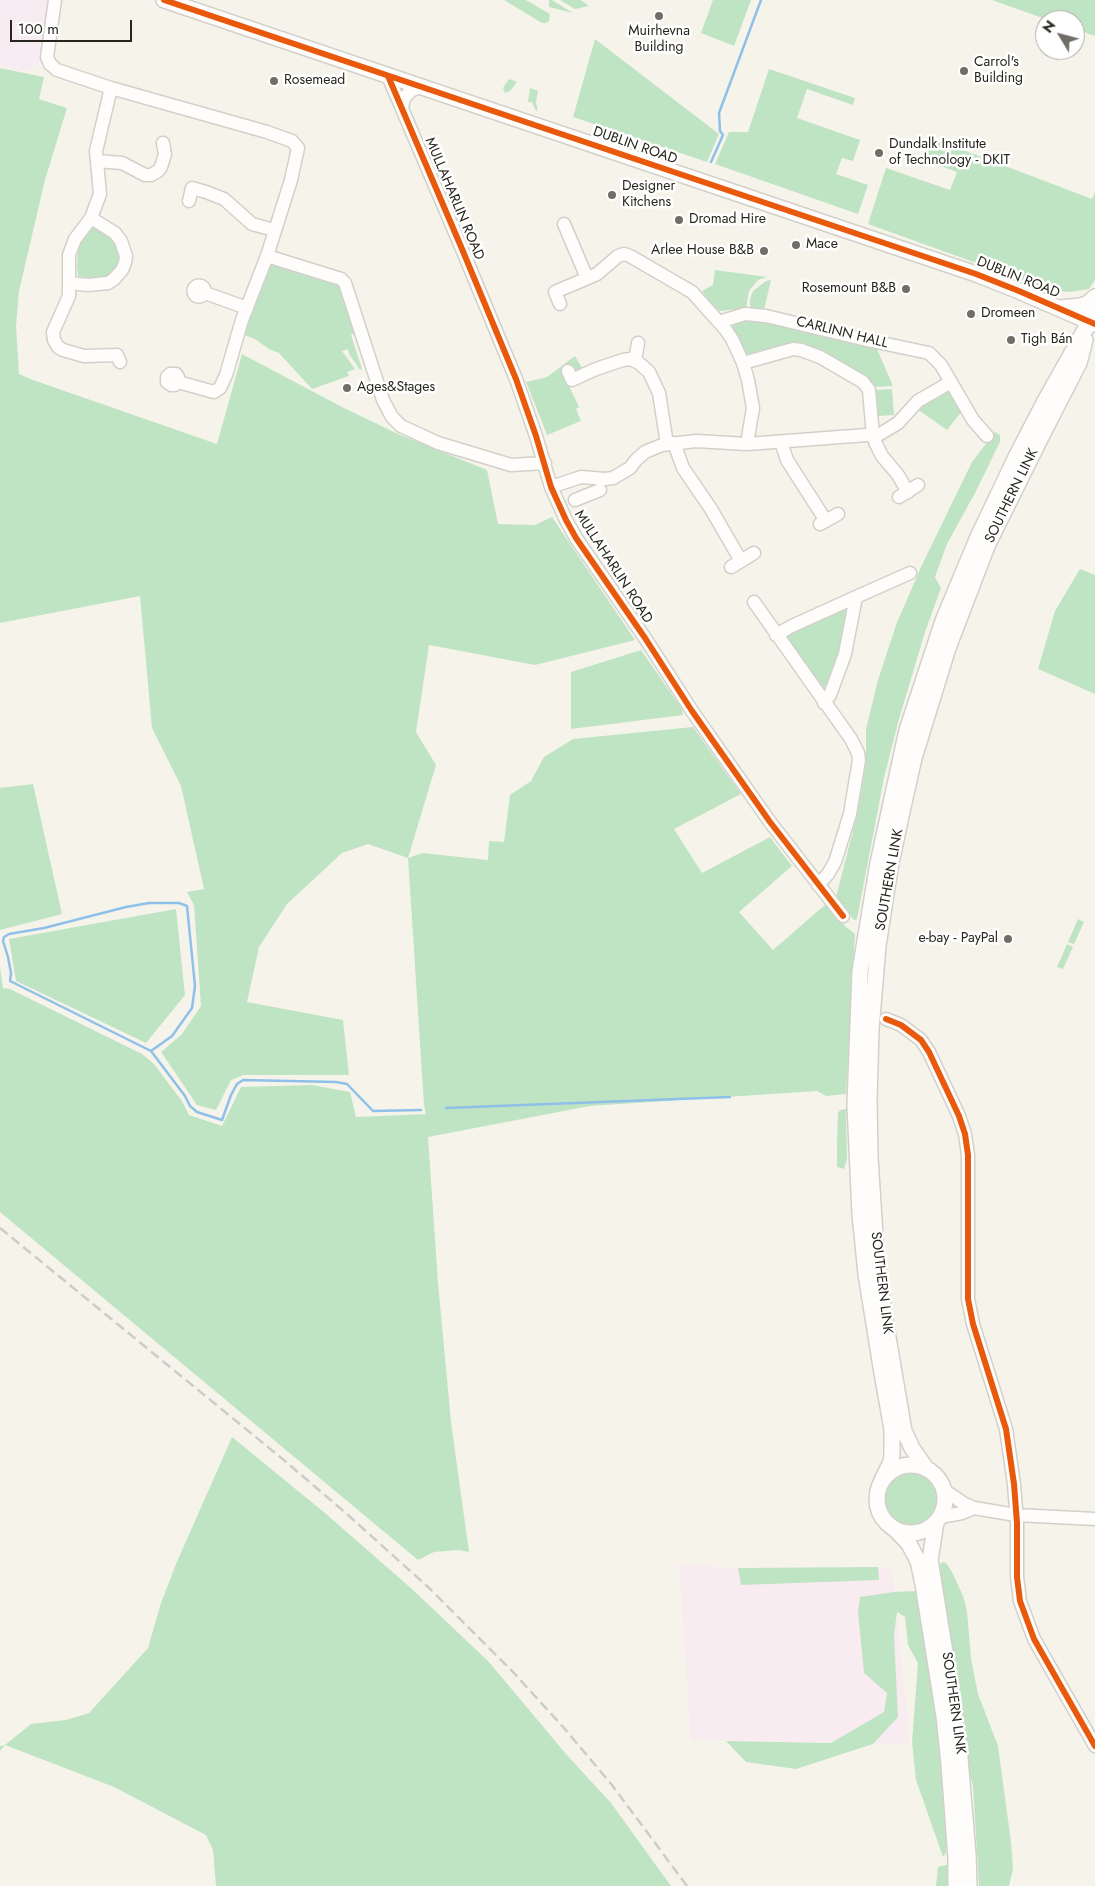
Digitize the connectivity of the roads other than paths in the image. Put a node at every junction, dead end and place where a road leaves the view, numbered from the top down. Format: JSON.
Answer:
{"nodes":[{"id":1,"x":55,"y":0,"type":"edge"},
{"id":2,"x":164,"y":0,"type":"edge"},
{"id":3,"x":186,"y":3,"type":"edge"},
{"id":4,"x":388,"y":76,"type":"junction"},
{"id":5,"x":421,"y":87,"type":"junction"},
{"id":6,"x":111,"y":88,"type":"junction"},
{"id":7,"x":402,"y":108,"type":"junction"},
{"id":8,"x":163,"y":143,"type":"dead end"},
{"id":9,"x":97,"y":161,"type":"junction"},
{"id":10,"x":189,"y":201,"type":"dead end"},
{"id":11,"x":91,"y":218,"type":"junction"},
{"id":12,"x":564,"y":224,"type":"dead end"},
{"id":13,"x":274,"y":230,"type":"junction"},
{"id":14,"x":267,"y":256,"type":"junction"},
{"id":15,"x":587,"y":278,"type":"junction"},
{"id":16,"x":70,"y":283,"type":"junction"},
{"id":17,"x":204,"y":293,"type":"dead end"},
{"id":18,"x":1095,"y":297,"type":"edge"},
{"id":19,"x":560,"y":304,"type":"dead end"},
{"id":20,"x":246,"y":308,"type":"junction"},
{"id":21,"x":1060,"y":308,"type":"junction"},
{"id":22,"x":1093,"y":319,"type":"edge"},
{"id":23,"x":719,"y":322,"type":"junction"},
{"id":24,"x":638,"y":343,"type":"dead end"},
{"id":25,"x":1095,"y":345,"type":"edge"},
{"id":26,"x":635,"y":360,"type":"junction"},
{"id":27,"x":120,"y":362,"type":"dead end"},
{"id":28,"x":743,"y":363,"type":"junction"},
{"id":29,"x":1079,"y":363,"type":"junction"},
{"id":30,"x":568,"y":371,"type":"dead end"},
{"id":31,"x":178,"y":382,"type":"dead end"},
{"id":32,"x":951,"y":382,"type":"junction"},
{"id":33,"x":1044,"y":403,"type":"junction"},
{"id":34,"x":873,"y":436,"type":"junction"},
{"id":35,"x":987,"y":436,"type":"dead end"},
{"id":36,"x":781,"y":442,"type":"junction"},
{"id":37,"x":671,"y":443,"type":"junction"},
{"id":38,"x":747,"y":444,"type":"junction"},
{"id":39,"x":545,"y":463,"type":"junction"},
{"id":40,"x":578,"y":478,"type":"junction"},
{"id":41,"x":551,"y":486,"type":"junction"},
{"id":42,"x":600,"y":490,"type":"dead end"},
{"id":43,"x":908,"y":491,"type":"dead end"},
{"id":44,"x":838,"y":514,"type":"dead end"},
{"id":45,"x":754,"y":553,"type":"dead end"},
{"id":46,"x":910,"y":573,"type":"dead end"},
{"id":47,"x":856,"y":598,"type":"junction"},
{"id":48,"x":754,"y":602,"type":"dead end"},
{"id":49,"x":776,"y":635,"type":"junction"},
{"id":50,"x":824,"y":703,"type":"junction"},
{"id":51,"x":818,"y":885,"type":"junction"},
{"id":52,"x":842,"y":916,"type":"dead end"},
{"id":53,"x":886,"y":1019,"type":"dead end"},
{"id":54,"x":925,"y":1467,"type":"junction"},
{"id":55,"x":882,"y":1480,"type":"junction"},
{"id":56,"x":944,"y":1490,"type":"junction"},
{"id":57,"x":974,"y":1508,"type":"junction"},
{"id":58,"x":1016,"y":1515,"type":"junction"},
{"id":59,"x":938,"y":1519,"type":"junction"},
{"id":60,"x":1095,"y":1519,"type":"edge"},
{"id":61,"x":895,"y":1529,"type":"junction"},
{"id":62,"x":1095,"y":1746,"type":"edge"},
{"id":63,"x":956,"y":1886,"type":"edge"},
{"id":64,"x":969,"y":1886,"type":"edge"}],
"edges":[{"from":1,"to":6,"type":"street"},
{"from":2,"to":3,"type":"main road","name":"DUBLIN ROAD"},
{"from":3,"to":4,"type":"main road","name":"DUBLIN ROAD"},
{"from":4,"to":5,"type":"main road","name":"DUBLIN ROAD"},
{"from":4,"to":7,"type":"street","name":"MULLAHARLIN ROAD"},
{"from":5,"to":7,"type":"street"},
{"from":5,"to":21,"type":"main road","name":"DUBLIN ROAD"},
{"from":6,"to":9,"type":"street"},
{"from":6,"to":13,"type":"street"},
{"from":7,"to":39,"type":"street","name":"MULLAHARLIN ROAD"},
{"from":8,"to":9,"type":"street"},
{"from":9,"to":11,"type":"street"},
{"from":10,"to":13,"type":"street"},
{"from":11,"to":16,"type":"street"},
{"from":11,"to":16,"type":"street"},
{"from":12,"to":15,"type":"street"},
{"from":13,"to":14,"type":"street"},
{"from":14,"to":20,"type":"street"},
{"from":14,"to":39,"type":"street"},
{"from":15,"to":19,"type":"street"},
{"from":15,"to":23,"type":"street"},
{"from":16,"to":27,"type":"street"},
{"from":17,"to":20,"type":"street"},
{"from":18,"to":21,"type":"main road"},
{"from":20,"to":31,"type":"street"},
{"from":21,"to":22,"type":"main road","name":"DUBLIN ROAD"},
{"from":21,"to":33,"type":"main road"},
{"from":22,"to":29,"type":"main road","name":"SOUTHERN LINK"},
{"from":22,"to":33,"type":"main road"},
{"from":23,"to":28,"type":"street"},
{"from":23,"to":32,"type":"street","name":"CARLINN HALL"},
{"from":24,"to":26,"type":"street"},
{"from":25,"to":29,"type":"main road"},
{"from":26,"to":30,"type":"street"},
{"from":26,"to":37,"type":"street"},
{"from":28,"to":34,"type":"street","name":"CARLINN HALL"},
{"from":28,"to":38,"type":"street"},
{"from":29,"to":54,"type":"main road","name":"SOUTHERN LINK"},
{"from":32,"to":34,"type":"street"},
{"from":32,"to":35,"type":"street","name":"CARLINN HALL"},
{"from":33,"to":55,"type":"main road","name":"SOUTHERN LINK"},
{"from":34,"to":36,"type":"street"},
{"from":34,"to":43,"type":"street","name":"CARLINN HALL"},
{"from":36,"to":38,"type":"street"},
{"from":36,"to":44,"type":"street"},
{"from":37,"to":38,"type":"street"},
{"from":37,"to":40,"type":"street"},
{"from":37,"to":45,"type":"street"},
{"from":39,"to":41,"type":"street","name":"MULLAHARLIN ROAD"},
{"from":40,"to":41,"type":"street"},
{"from":40,"to":42,"type":"street"},
{"from":41,"to":51,"type":"street","name":"MULLAHARLIN ROAD"},
{"from":46,"to":47,"type":"street"},
{"from":47,"to":49,"type":"street"},
{"from":47,"to":50,"type":"street"},
{"from":48,"to":49,"type":"street"},
{"from":49,"to":50,"type":"street"},
{"from":50,"to":51,"type":"street"},
{"from":51,"to":52,"type":"street","name":"MULLAHARLIN ROAD"},
{"from":53,"to":58,"type":"street"},
{"from":54,"to":55,"type":"main road"},
{"from":54,"to":56,"type":"main road"},
{"from":55,"to":61,"type":"main road"},
{"from":56,"to":57,"type":"street"},
{"from":56,"to":59,"type":"main road"},
{"from":57,"to":58,"type":"street"},
{"from":57,"to":59,"type":"street"},
{"from":58,"to":60,"type":"street"},
{"from":58,"to":62,"type":"street"},
{"from":59,"to":61,"type":"main road"},
{"from":59,"to":64,"type":"main road","name":"SOUTHERN LINK"},
{"from":61,"to":63,"type":"main road","name":"SOUTHERN LINK"}]}
